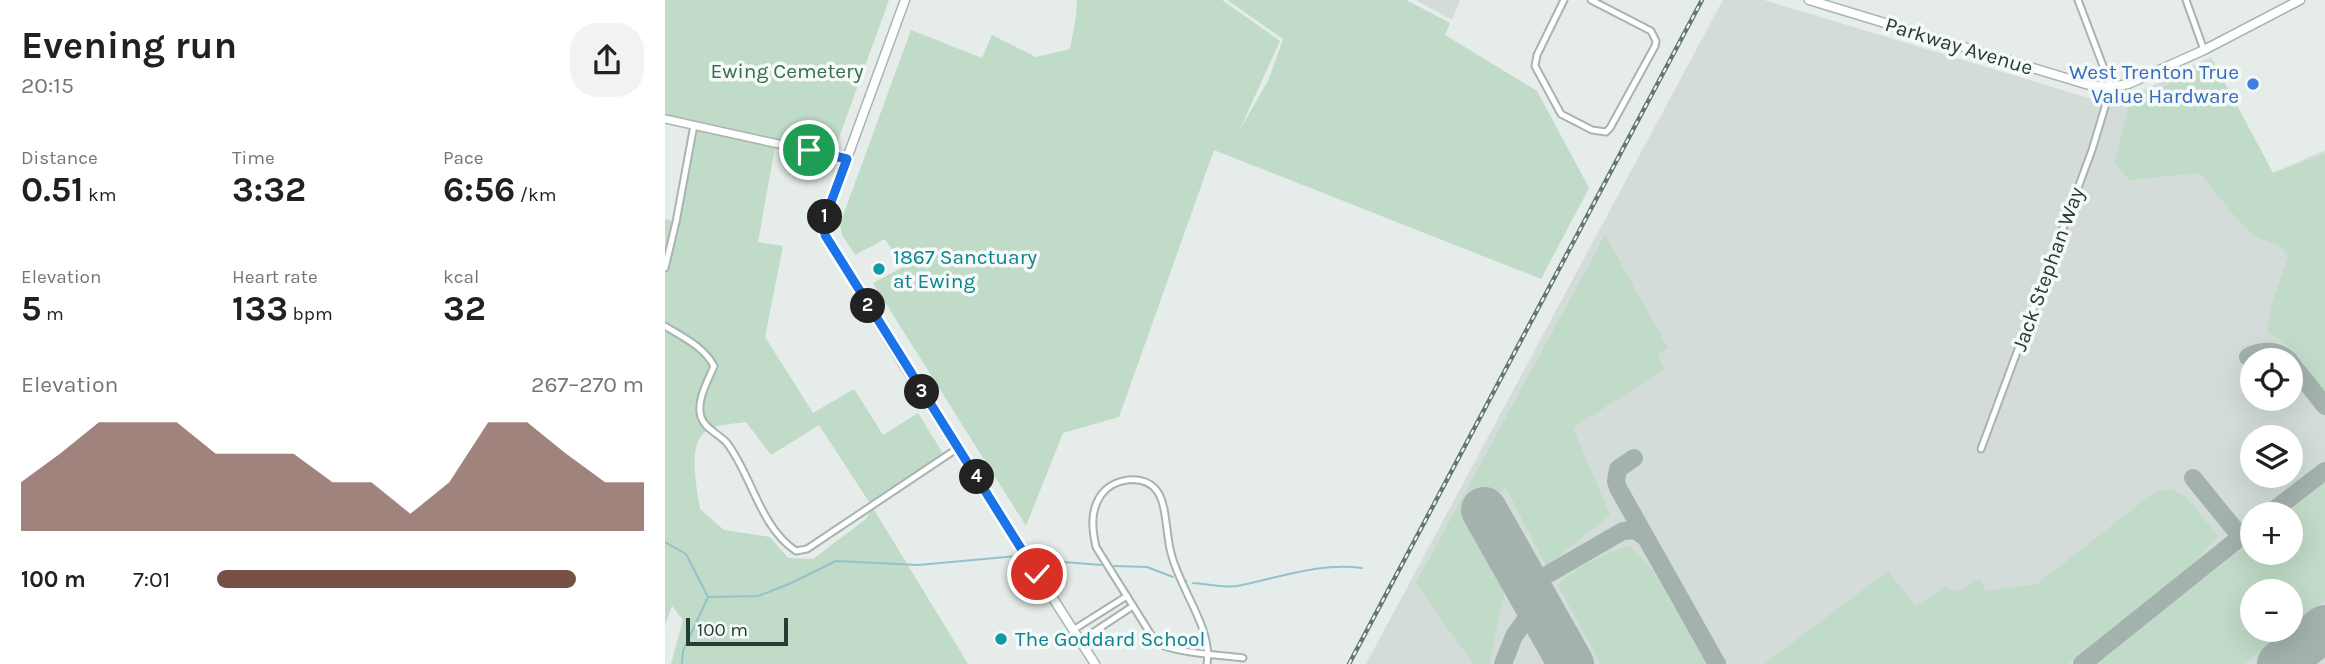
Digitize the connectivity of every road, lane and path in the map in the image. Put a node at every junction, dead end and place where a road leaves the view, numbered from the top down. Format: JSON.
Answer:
{"nodes":[{"id":1,"x":905,"y":0,"type":"edge"},
{"id":2,"x":1564,"y":0,"type":"edge"},
{"id":3,"x":1591,"y":0,"type":"edge"},
{"id":4,"x":1809,"y":0,"type":"edge"},
{"id":5,"x":2078,"y":0,"type":"edge"},
{"id":6,"x":2186,"y":0,"type":"edge"},
{"id":7,"x":2300,"y":0,"type":"edge"},
{"id":8,"x":2204,"y":50,"type":"junction"},
{"id":9,"x":2111,"y":87,"type":"junction"},
{"id":10,"x":665,"y":119,"type":"edge"},
{"id":11,"x":694,"y":125,"type":"junction"},
{"id":12,"x":847,"y":159,"type":"junction"},
{"id":13,"x":665,"y":268,"type":"edge"},
{"id":14,"x":665,"y":326,"type":"edge"},
{"id":15,"x":958,"y":448,"type":"junction"},
{"id":16,"x":1982,"y":449,"type":"dead end"},
{"id":17,"x":1127,"y":596,"type":"junction"},
{"id":18,"x":1133,"y":606,"type":"junction"},
{"id":19,"x":1073,"y":630,"type":"junction"},
{"id":20,"x":1080,"y":641,"type":"junction"},
{"id":21,"x":1209,"y":653,"type":"junction"},
{"id":22,"x":1243,"y":658,"type":"dead end"},
{"id":23,"x":1095,"y":664,"type":"edge"},
{"id":24,"x":1207,"y":664,"type":"edge"}],
"edges":[{"from":1,"to":12,"type":"main road"},
{"from":2,"to":3,"type":"street"},
{"from":4,"to":9,"type":"main road","name":"Parkway Avenue"},
{"from":5,"to":9,"type":"street"},
{"from":6,"to":8,"type":"street"},
{"from":7,"to":8,"type":"main road"},
{"from":8,"to":9,"type":"main road"},
{"from":9,"to":16,"type":"street","name":"Jack Stephan Way"},
{"from":10,"to":11,"type":"street"},
{"from":11,"to":12,"type":"street"},
{"from":11,"to":13,"type":"street"},
{"from":12,"to":15,"type":"main road"},
{"from":14,"to":15,"type":"street"},
{"from":15,"to":19,"type":"main road"},
{"from":17,"to":18,"type":"street"},
{"from":17,"to":19,"type":"street"},
{"from":17,"to":21,"type":"street"},
{"from":18,"to":20,"type":"street"},
{"from":18,"to":21,"type":"street"},
{"from":19,"to":20,"type":"main road"},
{"from":20,"to":23,"type":"main road"},
{"from":21,"to":22,"type":"street"},
{"from":21,"to":24,"type":"street"}]}
